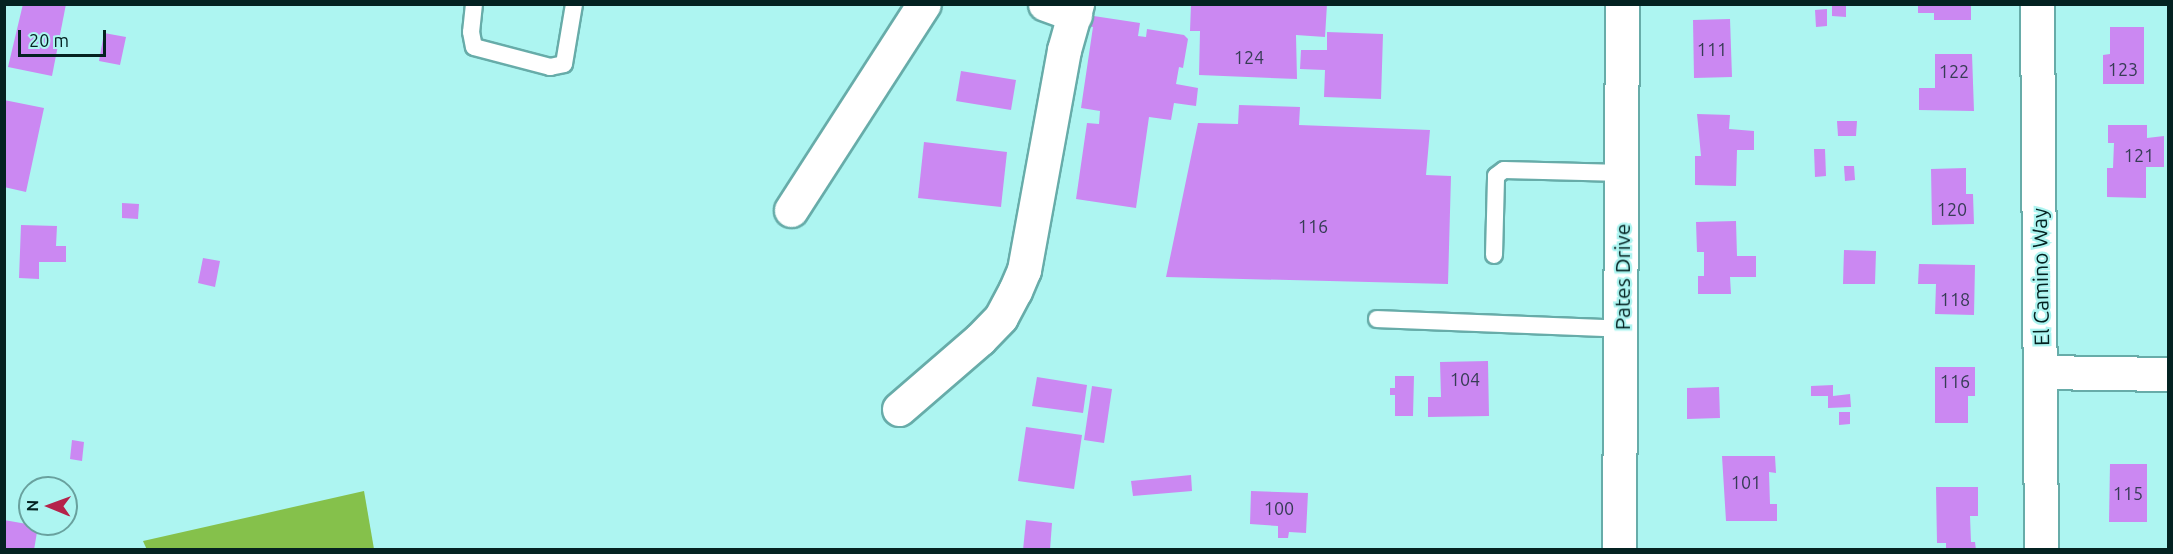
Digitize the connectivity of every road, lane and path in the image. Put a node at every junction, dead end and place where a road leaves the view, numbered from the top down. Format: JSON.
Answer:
{"nodes":[{"id":1,"x":474,"y":4,"type":"edge"},
{"id":2,"x":574,"y":4,"type":"edge"},
{"id":3,"x":924,"y":4,"type":"edge"},
{"id":4,"x":1622,"y":4,"type":"edge"},
{"id":5,"x":2037,"y":4,"type":"edge"},
{"id":6,"x":1066,"y":8,"type":"edge"},
{"id":7,"x":1623,"y":173,"type":"junction"},
{"id":8,"x":791,"y":210,"type":"dead end"},
{"id":9,"x":1494,"y":255,"type":"dead end"},
{"id":10,"x":1377,"y":319,"type":"dead end"},
{"id":11,"x":1621,"y":329,"type":"junction"},
{"id":12,"x":2041,"y":372,"type":"junction"},
{"id":13,"x":2169,"y":374,"type":"edge"},
{"id":14,"x":899,"y":409,"type":"dead end"},
{"id":15,"x":1619,"y":549,"type":"edge"},
{"id":16,"x":2041,"y":549,"type":"edge"}],
"edges":[{"from":1,"to":2,"type":"lane"},
{"from":3,"to":8,"type":"street"},
{"from":4,"to":7,"type":"street","name":"Pates Drive"},
{"from":5,"to":12,"type":"street","name":"El Camino Way"},
{"from":6,"to":14,"type":"street"},
{"from":7,"to":9,"type":"lane"},
{"from":7,"to":11,"type":"street","name":"Pates Drive"},
{"from":10,"to":11,"type":"lane"},
{"from":11,"to":15,"type":"street","name":"Pates Drive"},
{"from":12,"to":13,"type":"street"},
{"from":12,"to":16,"type":"street","name":"El Camino Way"}]}
